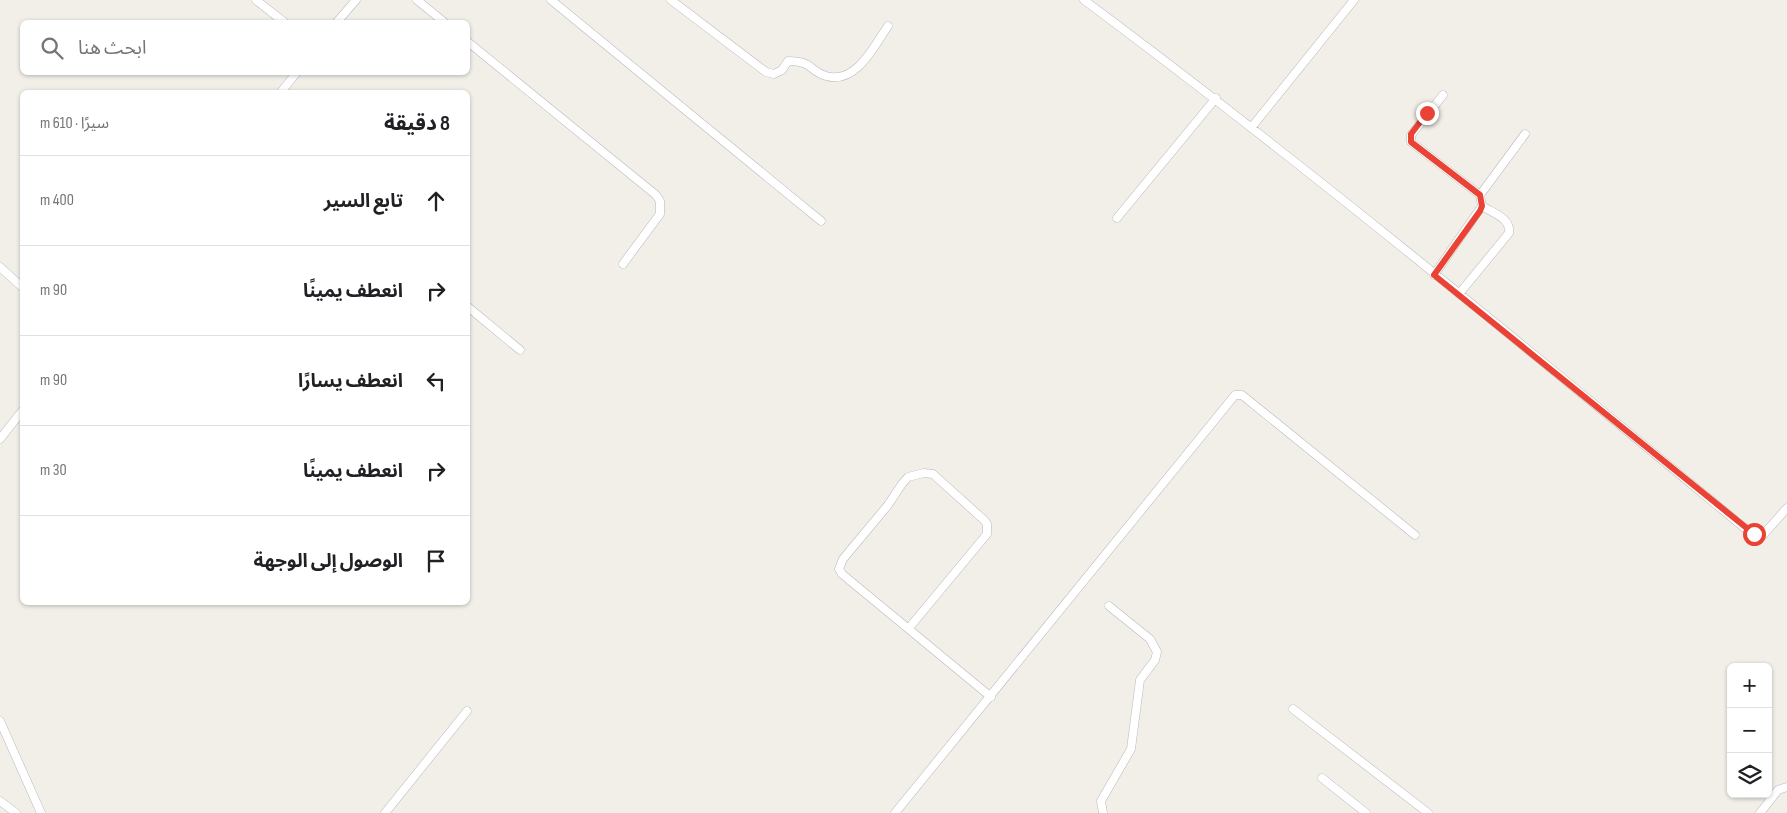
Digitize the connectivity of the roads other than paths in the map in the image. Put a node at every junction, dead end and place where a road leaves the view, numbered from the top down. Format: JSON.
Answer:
{"nodes":[{"id":1,"x":256,"y":0,"type":"edge"},
{"id":2,"x":356,"y":0,"type":"edge"},
{"id":3,"x":417,"y":0,"type":"edge"},
{"id":4,"x":551,"y":0,"type":"edge"},
{"id":5,"x":671,"y":0,"type":"edge"},
{"id":6,"x":1084,"y":0,"type":"edge"},
{"id":7,"x":1354,"y":0,"type":"edge"},
{"id":8,"x":281,"y":20,"type":"edge"},
{"id":9,"x":340,"y":20,"type":"edge"},
{"id":10,"x":442,"y":20,"type":"edge"},
{"id":11,"x":888,"y":26,"type":"dead end"},
{"id":12,"x":470,"y":44,"type":"edge"},
{"id":13,"x":295,"y":75,"type":"edge"},
{"id":14,"x":283,"y":90,"type":"edge"},
{"id":15,"x":1443,"y":95,"type":"dead end"},
{"id":16,"x":1216,"y":98,"type":"junction"},
{"id":17,"x":1251,"y":128,"type":"junction"},
{"id":18,"x":1525,"y":134,"type":"dead end"},
{"id":19,"x":1480,"y":195,"type":"junction"},
{"id":20,"x":1482,"y":206,"type":"junction"},
{"id":21,"x":1117,"y":218,"type":"dead end"},
{"id":22,"x":821,"y":222,"type":"dead end"},
{"id":23,"x":623,"y":264,"type":"dead end"},
{"id":24,"x":0,"y":268,"type":"edge"},
{"id":25,"x":1434,"y":275,"type":"junction"},
{"id":26,"x":20,"y":285,"type":"edge"},
{"id":27,"x":1459,"y":294,"type":"junction"},
{"id":28,"x":470,"y":309,"type":"edge"},
{"id":29,"x":520,"y":350,"type":"dead end"},
{"id":30,"x":20,"y":414,"type":"edge"},
{"id":31,"x":0,"y":439,"type":"edge"},
{"id":32,"x":1787,"y":508,"type":"edge"},
{"id":33,"x":1415,"y":535,"type":"dead end"},
{"id":34,"x":1109,"y":606,"type":"dead end"},
{"id":35,"x":909,"y":628,"type":"junction"},
{"id":36,"x":991,"y":697,"type":"junction"},
{"id":37,"x":1293,"y":709,"type":"dead end"},
{"id":38,"x":467,"y":711,"type":"dead end"},
{"id":39,"x":0,"y":721,"type":"edge"},
{"id":40,"x":1322,"y":778,"type":"dead end"},
{"id":41,"x":1787,"y":788,"type":"edge"},
{"id":42,"x":0,"y":801,"type":"edge"},
{"id":43,"x":16,"y":813,"type":"edge"},
{"id":44,"x":42,"y":813,"type":"edge"},
{"id":45,"x":384,"y":813,"type":"edge"},
{"id":46,"x":895,"y":813,"type":"edge"},
{"id":47,"x":1103,"y":813,"type":"edge"},
{"id":48,"x":1366,"y":813,"type":"edge"},
{"id":49,"x":1428,"y":813,"type":"edge"},
{"id":50,"x":1760,"y":813,"type":"edge"}],
"edges":[{"from":1,"to":8,"type":"street"},
{"from":2,"to":9,"type":"street"},
{"from":3,"to":10,"type":"street"},
{"from":4,"to":22,"type":"street"},
{"from":5,"to":11,"type":"street"},
{"from":6,"to":16,"type":"street"},
{"from":7,"to":17,"type":"street"},
{"from":12,"to":23,"type":"street"},
{"from":13,"to":14,"type":"street"},
{"from":15,"to":19,"type":"street"},
{"from":16,"to":17,"type":"street"},
{"from":16,"to":21,"type":"street"},
{"from":17,"to":25,"type":"street"},
{"from":18,"to":19,"type":"street"},
{"from":19,"to":20,"type":"street"},
{"from":20,"to":25,"type":"street"},
{"from":20,"to":27,"type":"street"},
{"from":24,"to":26,"type":"street"},
{"from":25,"to":27,"type":"street"},
{"from":27,"to":32,"type":"street"},
{"from":28,"to":29,"type":"street"},
{"from":30,"to":31,"type":"street"},
{"from":33,"to":36,"type":"street"},
{"from":34,"to":47,"type":"street"},
{"from":35,"to":35,"type":"street"},
{"from":35,"to":36,"type":"street"},
{"from":36,"to":46,"type":"street"},
{"from":37,"to":49,"type":"street"},
{"from":38,"to":45,"type":"street"},
{"from":39,"to":44,"type":"street"},
{"from":40,"to":48,"type":"street"},
{"from":41,"to":50,"type":"street"},
{"from":42,"to":43,"type":"street"}]}
